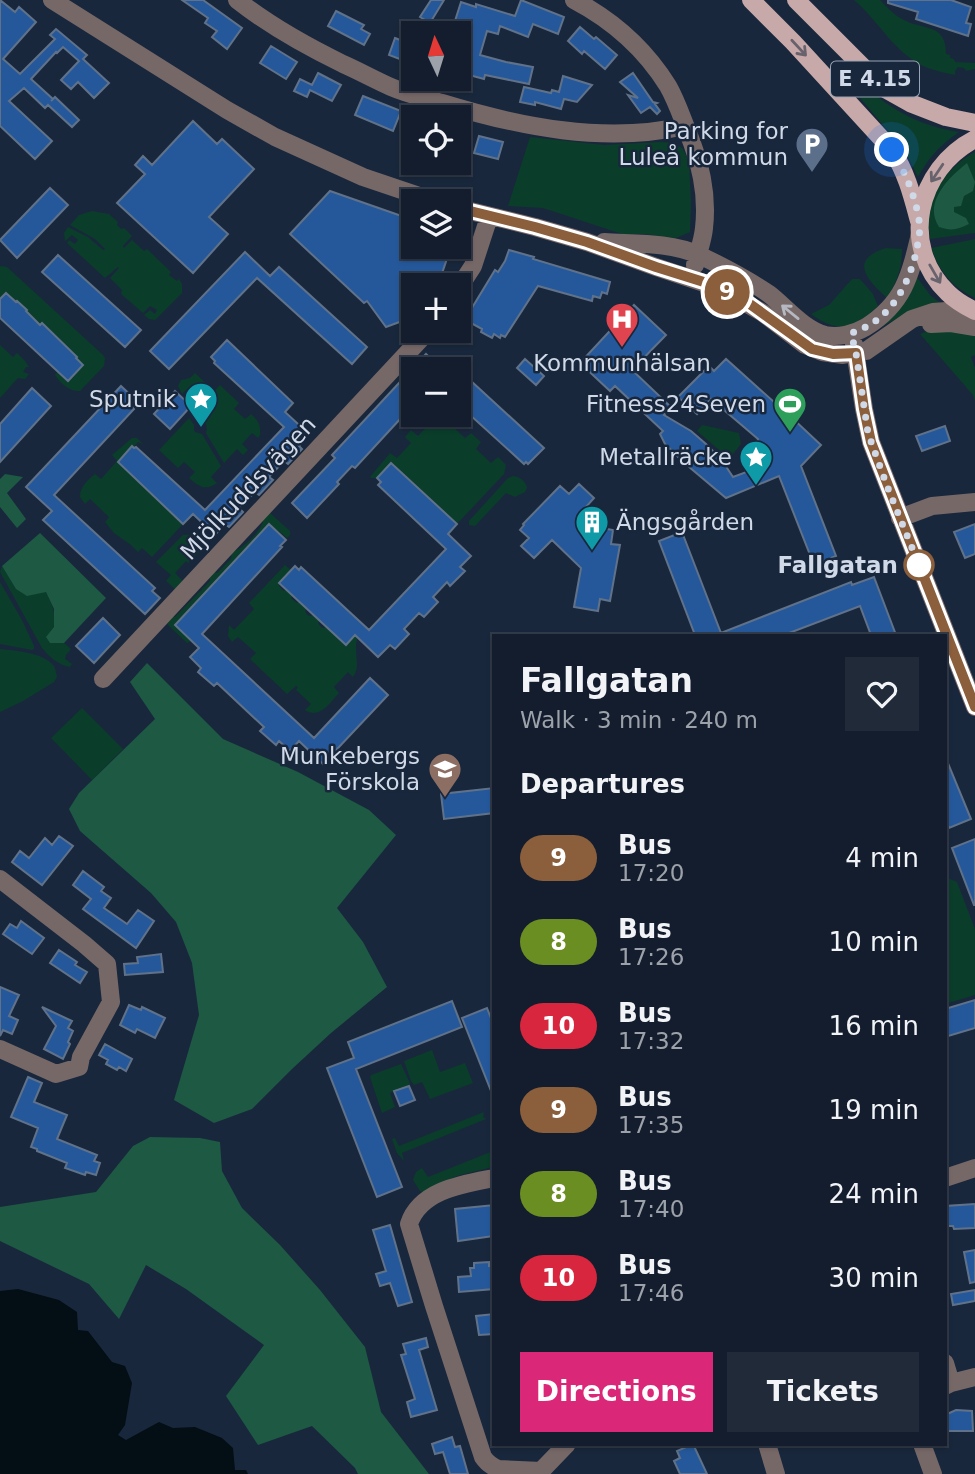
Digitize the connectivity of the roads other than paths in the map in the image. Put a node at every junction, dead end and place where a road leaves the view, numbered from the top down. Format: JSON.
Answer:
{"nodes":[{"id":1,"x":52,"y":0,"type":"edge"},
{"id":2,"x":237,"y":0,"type":"edge"},
{"id":3,"x":574,"y":0,"type":"edge"},
{"id":4,"x":751,"y":0,"type":"edge"},
{"id":5,"x":796,"y":0,"type":"edge"},
{"id":6,"x":975,"y":123,"type":"edge"},
{"id":7,"x":685,"y":126,"type":"junction"},
{"id":8,"x":975,"y":139,"type":"edge"},
{"id":9,"x":401,"y":190,"type":"edge"},
{"id":10,"x":471,"y":212,"type":"edge"},
{"id":11,"x":489,"y":217,"type":"junction"},
{"id":12,"x":920,"y":228,"type":"junction"},
{"id":13,"x":587,"y":242,"type":"junction"},
{"id":14,"x":698,"y":255,"type":"junction"},
{"id":15,"x":468,"y":273,"type":"edge"},
{"id":16,"x":692,"y":278,"type":"junction"},
{"id":17,"x":975,"y":313,"type":"edge"},
{"id":18,"x":975,"y":327,"type":"edge"},
{"id":19,"x":851,"y":333,"type":"junction"},
{"id":20,"x":891,"y":335,"type":"junction"},
{"id":21,"x":417,"y":343,"type":"edge"},
{"id":22,"x":856,"y":353,"type":"junction"},
{"id":23,"x":975,"y":502,"type":"edge"},
{"id":24,"x":900,"y":518,"type":"junction"},
{"id":25,"x":946,"y":634,"type":"edge"},
{"id":26,"x":947,"y":636,"type":"edge"},
{"id":27,"x":103,"y":679,"type":"dead end"},
{"id":28,"x":975,"y":707,"type":"edge"},
{"id":29,"x":0,"y":879,"type":"edge"},
{"id":30,"x":0,"y":1049,"type":"edge"},
{"id":31,"x":975,"y":1168,"type":"edge"},
{"id":32,"x":947,"y":1177,"type":"edge"},
{"id":33,"x":492,"y":1178,"type":"edge"},
{"id":34,"x":975,"y":1377,"type":"edge"},
{"id":35,"x":948,"y":1384,"type":"edge"},
{"id":36,"x":565,"y":1446,"type":"edge"},
{"id":37,"x":767,"y":1446,"type":"edge"},
{"id":38,"x":923,"y":1446,"type":"edge"},
{"id":39,"x":771,"y":1473,"type":"edge"},
{"id":40,"x":933,"y":1474,"type":"edge"}],
"edges":[{"from":1,"to":9,"type":"street"},
{"from":2,"to":7,"type":"street"},
{"from":3,"to":7,"type":"street"},
{"from":4,"to":12,"type":"main road","number":"E 4.15","one_way":true},
{"from":5,"to":6,"type":"main road","number":"E 4.15"},
{"from":7,"to":14,"type":"street"},
{"from":8,"to":12,"type":"main road","one_way":true},
{"from":10,"to":11,"type":"street"},
{"from":11,"to":13,"type":"street"},
{"from":11,"to":15,"type":"street"},
{"from":12,"to":17,"type":"main road","one_way":true},
{"from":12,"to":19,"type":"street"},
{"from":13,"to":14,"type":"street"},
{"from":13,"to":16,"type":"street"},
{"from":14,"to":16,"type":"street"},
{"from":19,"to":14,"type":"street","one_way":true},
{"from":16,"to":22,"type":"street"},
{"from":17,"to":20,"type":"street"},
{"from":18,"to":20,"type":"street"},
{"from":19,"to":22,"type":"street"},
{"from":20,"to":22,"type":"street"},
{"from":21,"to":27,"type":"street","name":"Mjölkuddsvägen"},
{"from":22,"to":24,"type":"street"},
{"from":23,"to":24,"type":"street"},
{"from":24,"to":25,"type":"street"},
{"from":26,"to":28,"type":"street"},
{"from":29,"to":30,"type":"street"},
{"from":31,"to":32,"type":"street"},
{"from":33,"to":36,"type":"street"},
{"from":34,"to":35,"type":"street"},
{"from":37,"to":39,"type":"street"},
{"from":38,"to":40,"type":"street"}]}
